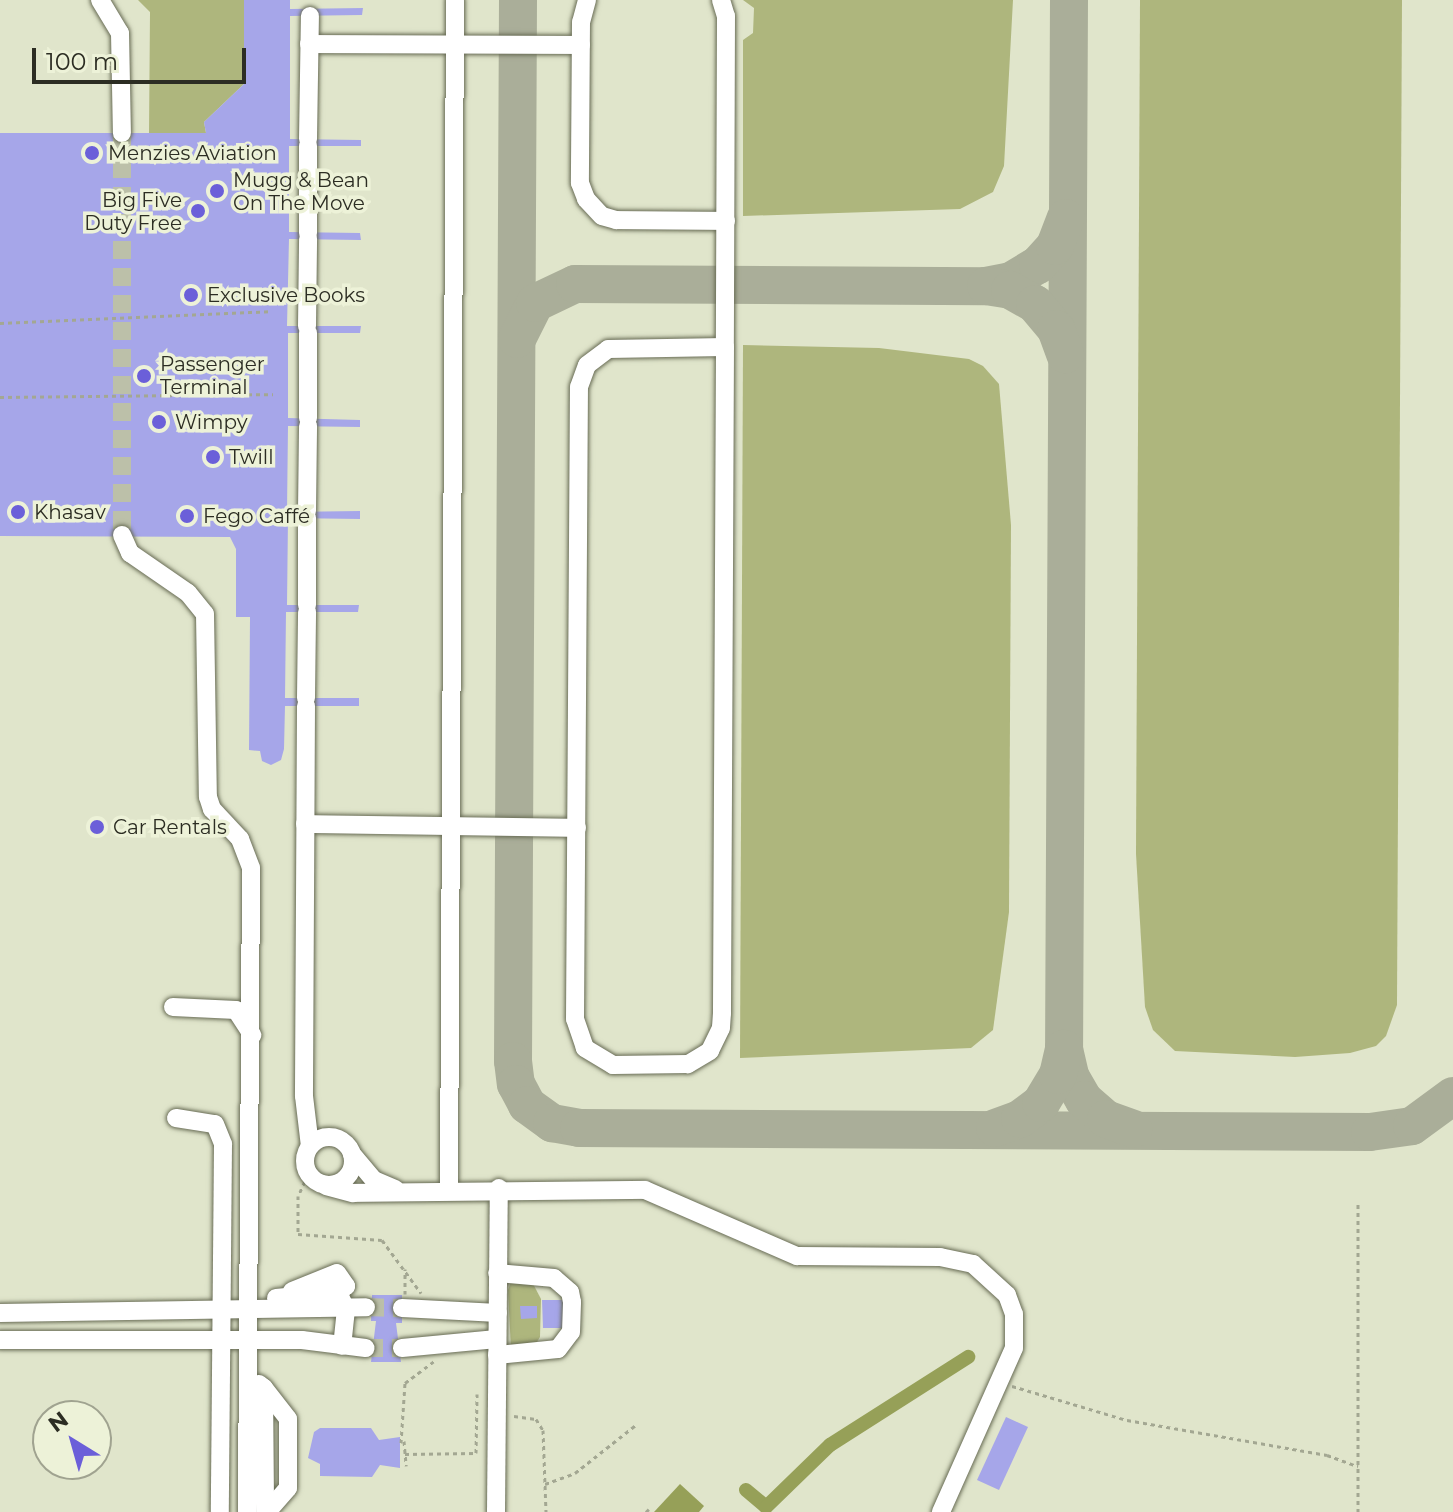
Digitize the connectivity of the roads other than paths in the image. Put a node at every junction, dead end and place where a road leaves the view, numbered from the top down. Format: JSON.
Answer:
{"nodes":[{"id":1,"x":100,"y":0,"type":"edge"},
{"id":2,"x":455,"y":0,"type":"edge"},
{"id":3,"x":587,"y":0,"type":"edge"},
{"id":4,"x":721,"y":0,"type":"edge"},
{"id":5,"x":310,"y":9,"type":"edge"},
{"id":6,"x":309,"y":44,"type":"junction"},
{"id":7,"x":455,"y":44,"type":"junction"},
{"id":8,"x":581,"y":45,"type":"junction"},
{"id":9,"x":122,"y":133,"type":"tunnel mouth"},
{"id":10,"x":726,"y":221,"type":"junction"},
{"id":11,"x":725,"y":347,"type":"junction"},
{"id":12,"x":122,"y":535,"type":"tunnel mouth"},
{"id":13,"x":305,"y":824,"type":"junction"},
{"id":14,"x":452,"y":826,"type":"junction"},
{"id":15,"x":577,"y":828,"type":"junction"},
{"id":16,"x":173,"y":1007,"type":"dead end"},
{"id":17,"x":252,"y":1036,"type":"junction"},
{"id":18,"x":176,"y":1118,"type":"dead end"},
{"id":19,"x":310,"y":1146,"type":"junction"},
{"id":20,"x":352,"y":1154,"type":"junction"},
{"id":21,"x":326,"y":1186,"type":"junction"},
{"id":22,"x":499,"y":1188,"type":"junction"},
{"id":23,"x":449,"y":1189,"type":"junction"},
{"id":24,"x":397,"y":1190,"type":"junction"},
{"id":25,"x":497,"y":1273,"type":"junction"},
{"id":26,"x":342,"y":1301,"type":"junction"},
{"id":27,"x":0,"y":1305,"type":"edge"},
{"id":28,"x":264,"y":1305,"type":"junction"},
{"id":29,"x":366,"y":1307,"type":"tunnel mouth"},
{"id":30,"x":402,"y":1308,"type":"tunnel mouth"},
{"id":31,"x":222,"y":1310,"type":"junction"},
{"id":32,"x":0,"y":1313,"type":"edge"},
{"id":33,"x":46,"y":1313,"type":"junction"},
{"id":34,"x":498,"y":1313,"type":"junction"},
{"id":35,"x":0,"y":1340,"type":"edge"},
{"id":36,"x":220,"y":1341,"type":"junction"},
{"id":37,"x":251,"y":1341,"type":"junction"},
{"id":38,"x":342,"y":1346,"type":"junction"},
{"id":39,"x":497,"y":1347,"type":"junction"},
{"id":40,"x":365,"y":1348,"type":"tunnel mouth"},
{"id":41,"x":402,"y":1348,"type":"tunnel mouth"},
{"id":42,"x":257,"y":1383,"type":"junction"},
{"id":43,"x":220,"y":1512,"type":"edge"},
{"id":44,"x":247,"y":1512,"type":"edge"},
{"id":45,"x":266,"y":1512,"type":"edge"},
{"id":46,"x":496,"y":1512,"type":"edge"},
{"id":47,"x":941,"y":1512,"type":"edge"}],
"edges":[{"from":1,"to":9,"type":"street"},
{"from":2,"to":7,"type":"street"},
{"from":3,"to":8,"type":"street"},
{"from":4,"to":10,"type":"street"},
{"from":5,"to":6,"type":"street"},
{"from":6,"to":7,"type":"street"},
{"from":6,"to":13,"type":"street"},
{"from":7,"to":8,"type":"street"},
{"from":7,"to":14,"type":"street"},
{"from":8,"to":10,"type":"street"},
{"from":10,"to":11,"type":"street"},
{"from":11,"to":15,"type":"street"},
{"from":11,"to":15,"type":"street"},
{"from":12,"to":17,"type":"street"},
{"from":13,"to":14,"type":"street"},
{"from":13,"to":19,"type":"street"},
{"from":14,"to":15,"type":"street"},
{"from":14,"to":23,"type":"street"},
{"from":16,"to":17,"type":"street"},
{"from":17,"to":28,"type":"street"},
{"from":18,"to":31,"type":"street"},
{"from":19,"to":20,"type":"street"},
{"from":19,"to":21,"type":"street"},
{"from":20,"to":21,"type":"street"},
{"from":20,"to":24,"type":"street"},
{"from":21,"to":24,"type":"street"},
{"from":22,"to":23,"type":"street"},
{"from":22,"to":25,"type":"street"},
{"from":22,"to":47,"type":"street"},
{"from":23,"to":24,"type":"street"},
{"from":25,"to":34,"type":"street"},
{"from":25,"to":39,"type":"street"},
{"from":26,"to":28,"type":"street"},
{"from":26,"to":28,"type":"street"},
{"from":26,"to":29,"type":"street"},
{"from":26,"to":38,"type":"street"},
{"from":27,"to":33,"type":"street"},
{"from":28,"to":31,"type":"street"},
{"from":28,"to":37,"type":"street"},
{"from":30,"to":34,"type":"street"},
{"from":31,"to":33,"type":"street"},
{"from":31,"to":36,"type":"street"},
{"from":32,"to":33,"type":"street"},
{"from":34,"to":39,"type":"street"},
{"from":35,"to":36,"type":"street"},
{"from":36,"to":37,"type":"street"},
{"from":36,"to":43,"type":"street"},
{"from":37,"to":38,"type":"street"},
{"from":37,"to":42,"type":"street"},
{"from":38,"to":40,"type":"street"},
{"from":39,"to":41,"type":"street"},
{"from":39,"to":46,"type":"street"},
{"from":42,"to":44,"type":"street"},
{"from":42,"to":45,"type":"street"}]}
